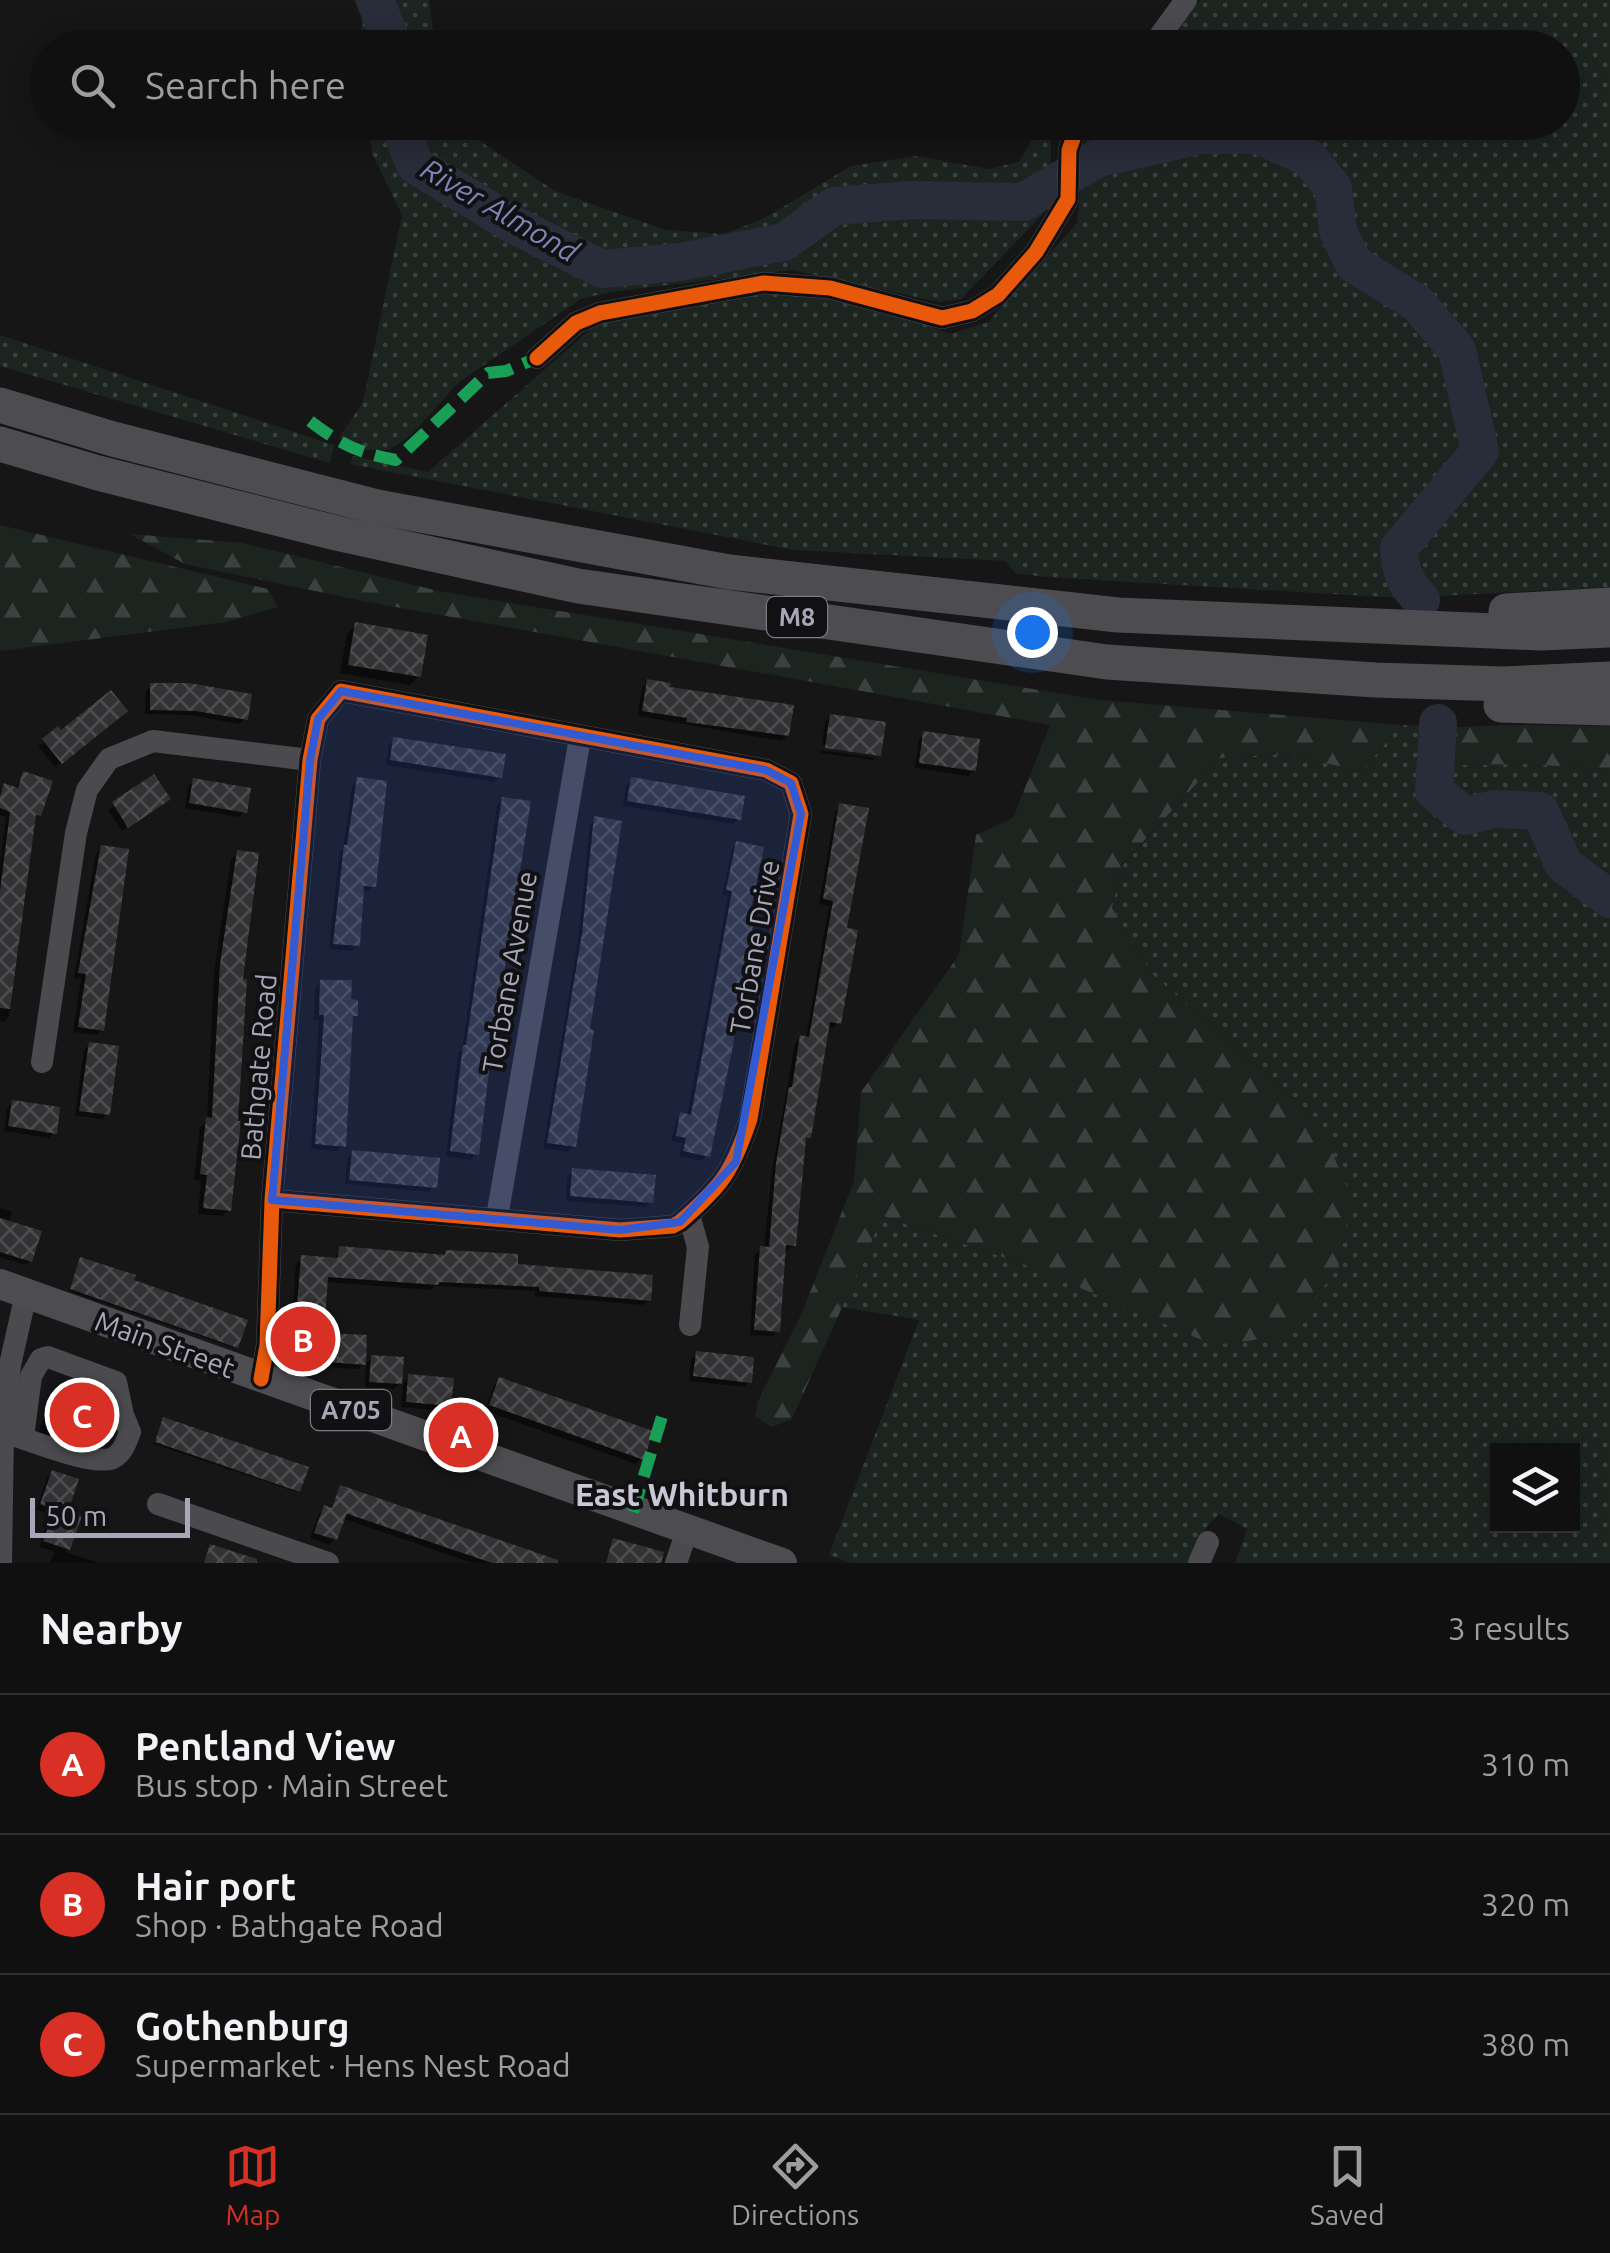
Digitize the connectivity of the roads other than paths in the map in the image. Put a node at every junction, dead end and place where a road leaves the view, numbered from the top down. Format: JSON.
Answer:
{"nodes":[{"id":1,"x":1186,"y":0,"type":"edge"},
{"id":2,"x":1164,"y":30,"type":"edge"},
{"id":3,"x":1074,"y":140,"type":"edge"},
{"id":4,"x":537,"y":358,"type":"dead end"},
{"id":5,"x":0,"y":404,"type":"edge"},
{"id":6,"x":0,"y":444,"type":"edge"},
{"id":7,"x":578,"y":586,"type":"junction"},
{"id":8,"x":1610,"y":605,"type":"edge"},
{"id":9,"x":1275,"y":624,"type":"junction"},
{"id":10,"x":1610,"y":630,"type":"edge"},
{"id":11,"x":1610,"y":679,"type":"edge"},
{"id":12,"x":1610,"y":708,"type":"edge"},
{"id":13,"x":580,"y":738,"type":"junction"},
{"id":14,"x":310,"y":760,"type":"junction"},
{"id":15,"x":42,"y":1062,"type":"dead end"},
{"id":16,"x":272,"y":1200,"type":"junction"},
{"id":17,"x":689,"y":1215,"type":"junction"},
{"id":18,"x":497,"y":1217,"type":"junction"},
{"id":19,"x":13,"y":1289,"type":"edge"},
{"id":20,"x":690,"y":1325,"type":"dead end"},
{"id":21,"x":261,"y":1378,"type":"junction"},
{"id":22,"x":13,"y":1434,"type":"junction"},
{"id":23,"x":158,"y":1504,"type":"dead end"},
{"id":24,"x":695,"y":1533,"type":"junction"},
{"id":25,"x":1,"y":1563,"type":"edge"},
{"id":26,"x":328,"y":1563,"type":"edge"},
{"id":27,"x":676,"y":1563,"type":"edge"},
{"id":28,"x":782,"y":1563,"type":"edge"}],
"edges":[{"from":1,"to":2,"type":"street"},
{"from":3,"to":4,"type":"street"},
{"from":5,"to":9,"type":"highway","number":"M8"},
{"from":6,"to":7,"type":"highway","number":"M8"},
{"from":7,"to":11,"type":"highway","number":"M8"},
{"from":7,"to":12,"type":"highway","number":"M8"},
{"from":8,"to":9,"type":"highway","number":"M8"},
{"from":9,"to":10,"type":"highway","number":"M8"},
{"from":13,"to":14,"type":"street","name":"Torbane Drive"},
{"from":13,"to":17,"type":"street","name":"Torbane Drive"},
{"from":13,"to":18,"type":"street","name":"Torbane Avenue"},
{"from":14,"to":15,"type":"street"},
{"from":14,"to":16,"type":"street","name":"Bathgate Road"},
{"from":16,"to":18,"type":"street","name":"Torbane Drive"},
{"from":16,"to":21,"type":"street","name":"Bathgate Road"},
{"from":17,"to":18,"type":"street","name":"Torbane Drive"},
{"from":17,"to":20,"type":"street"},
{"from":19,"to":21,"type":"main road","name":"Main Street","number":"A705"},
{"from":19,"to":22,"type":"street"},
{"from":21,"to":24,"type":"main road","name":"Main Street","number":"A705"},
{"from":22,"to":22,"type":"street"},
{"from":22,"to":25,"type":"street"},
{"from":23,"to":26,"type":"street"},
{"from":24,"to":27,"type":"street"},
{"from":24,"to":28,"type":"main road","name":"Main Street","number":"A705"}]}
